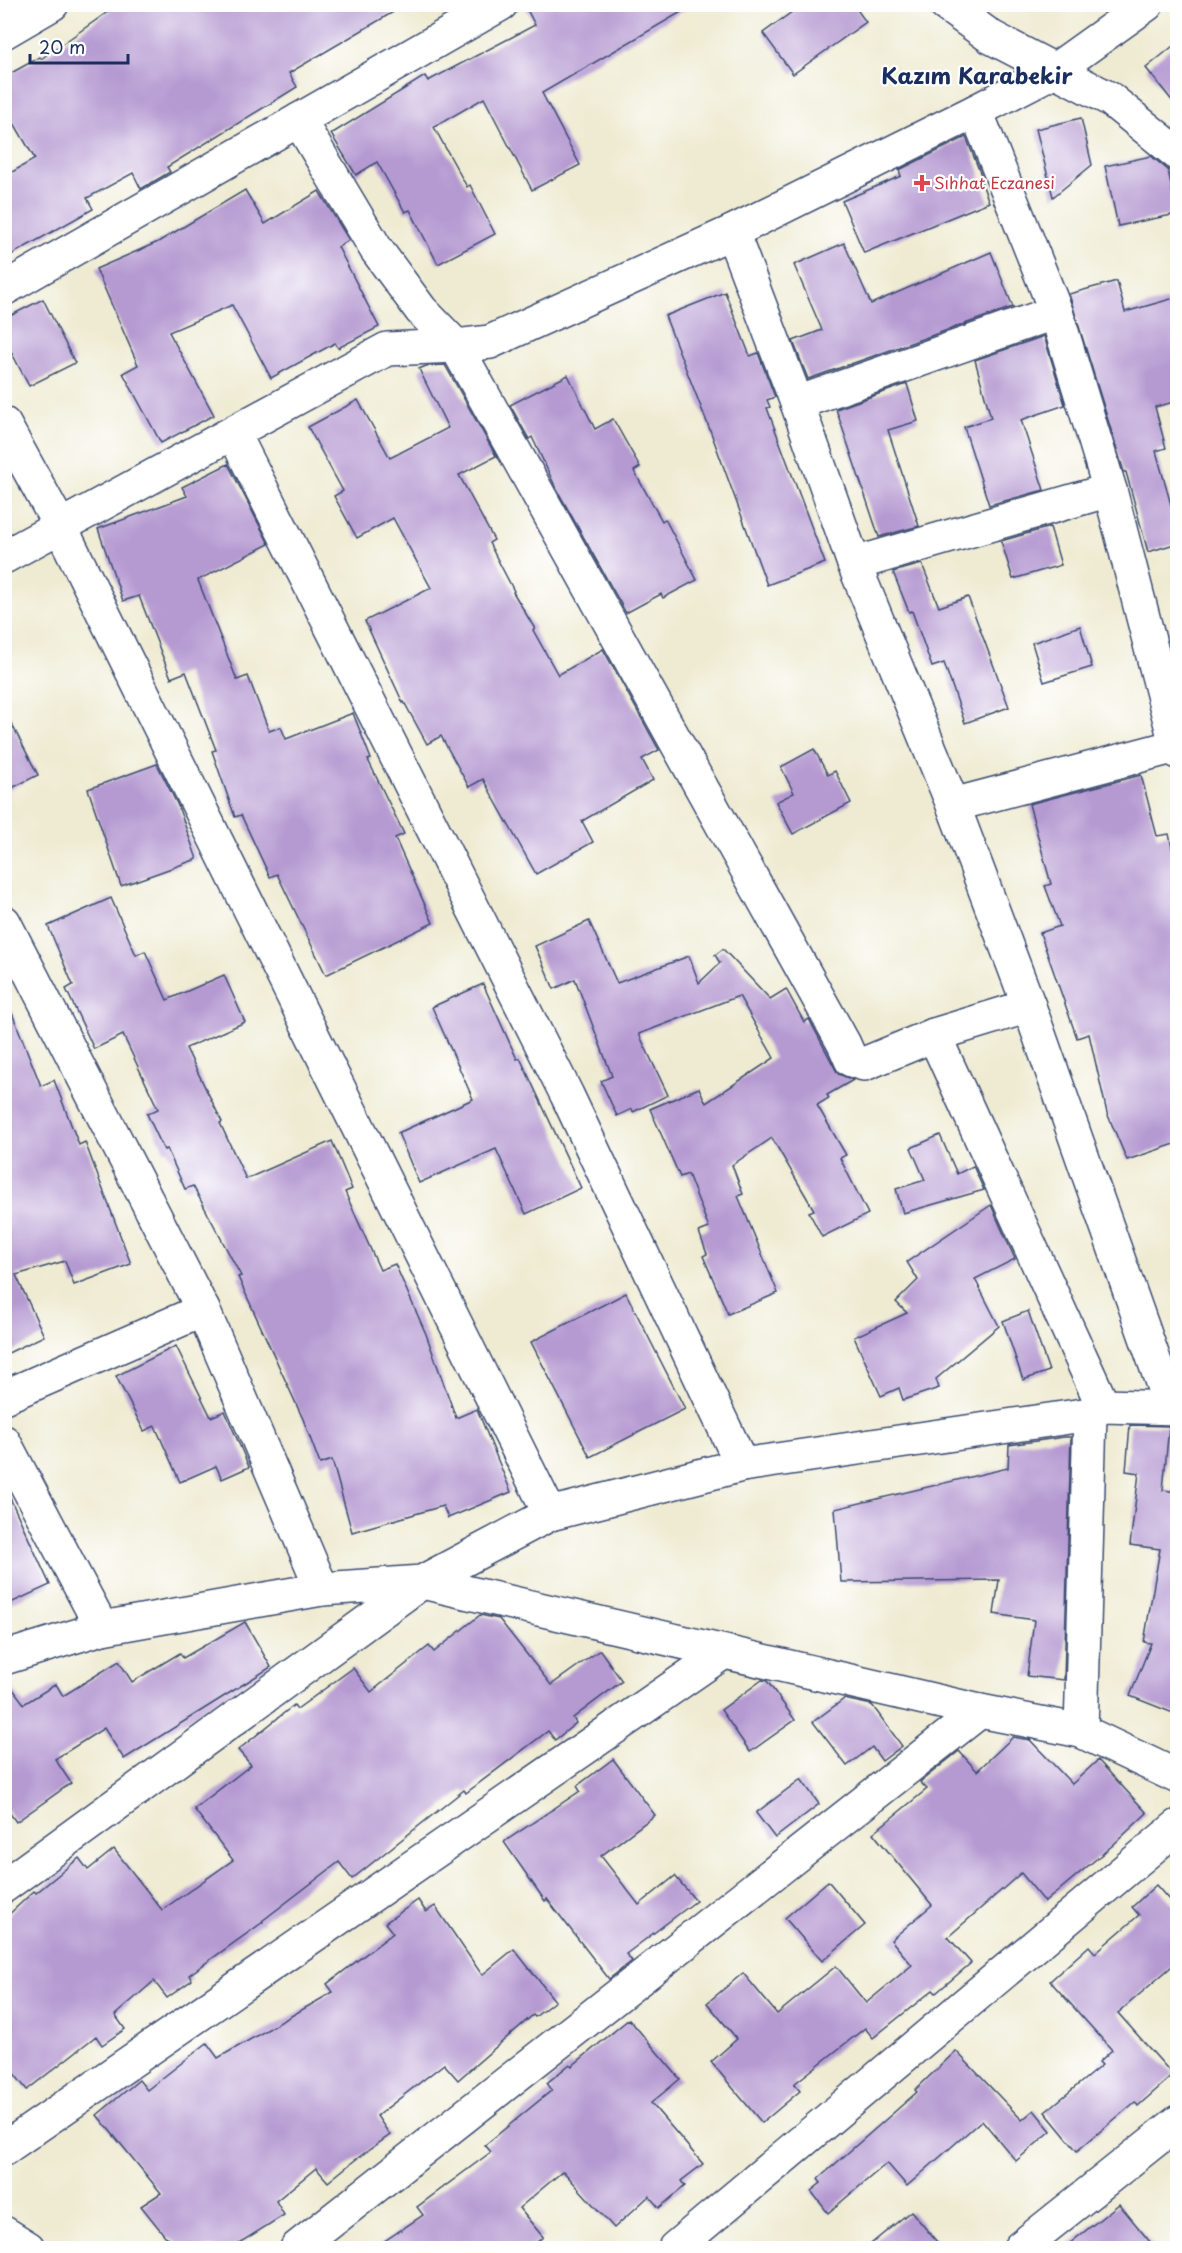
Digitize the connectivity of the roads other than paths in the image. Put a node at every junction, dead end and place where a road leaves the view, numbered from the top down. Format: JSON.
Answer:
{"nodes":[{"id":1,"x":52,"y":4,"type":"edge"},
{"id":2,"x":501,"y":4,"type":"edge"},
{"id":3,"x":945,"y":4,"type":"edge"},
{"id":4,"x":1147,"y":4,"type":"edge"},
{"id":5,"x":4,"y":32,"type":"edge"},
{"id":6,"x":1055,"y":70,"type":"junction"},
{"id":7,"x":976,"y":111,"type":"junction"},
{"id":8,"x":299,"y":120,"type":"junction"},
{"id":9,"x":1178,"y":154,"type":"edge"},
{"id":10,"x":732,"y":232,"type":"junction"},
{"id":11,"x":4,"y":289,"type":"edge"},
{"id":12,"x":1056,"y":312,"type":"junction"},
{"id":13,"x":456,"y":346,"type":"junction"},
{"id":14,"x":798,"y":403,"type":"junction"},
{"id":15,"x":4,"y":424,"type":"edge"},
{"id":16,"x":234,"y":434,"type":"junction"},
{"id":17,"x":1110,"y":490,"type":"junction"},
{"id":18,"x":61,"y":528,"type":"junction"},
{"id":19,"x":4,"y":557,"type":"edge"},
{"id":20,"x":854,"y":564,"type":"junction"},
{"id":21,"x":1177,"y":749,"type":"edge"},
{"id":22,"x":953,"y":805,"type":"junction"},
{"id":23,"x":4,"y":922,"type":"edge"},
{"id":24,"x":1029,"y":1006,"type":"junction"},
{"id":25,"x":934,"y":1035,"type":"junction"},
{"id":26,"x":203,"y":1310,"type":"junction"},
{"id":27,"x":4,"y":1397,"type":"edge"},
{"id":28,"x":1174,"y":1408,"type":"edge"},
{"id":29,"x":1096,"y":1410,"type":"junction"},
{"id":30,"x":4,"y":1442,"type":"edge"},
{"id":31,"x":742,"y":1465,"type":"junction"},
{"id":32,"x":550,"y":1514,"type":"junction"},
{"id":33,"x":422,"y":1582,"type":"junction"},
{"id":34,"x":322,"y":1589,"type":"junction"},
{"id":35,"x":102,"y":1628,"type":"junction"},
{"id":36,"x":724,"y":1652,"type":"junction"},
{"id":37,"x":4,"y":1658,"type":"edge"},
{"id":38,"x":980,"y":1711,"type":"junction"},
{"id":39,"x":1081,"y":1731,"type":"junction"},
{"id":40,"x":1178,"y":1777,"type":"edge"},
{"id":41,"x":1178,"y":1826,"type":"edge"},
{"id":42,"x":4,"y":1886,"type":"edge"},
{"id":43,"x":1178,"y":2122,"type":"edge"},
{"id":44,"x":4,"y":2149,"type":"edge"},
{"id":45,"x":4,"y":2233,"type":"edge"},
{"id":46,"x":28,"y":2248,"type":"edge"},
{"id":47,"x":297,"y":2248,"type":"edge"},
{"id":48,"x":675,"y":2248,"type":"edge"},
{"id":49,"x":1020,"y":2248,"type":"edge"}],
"edges":[{"from":1,"to":5,"type":"street"},
{"from":2,"to":8,"type":"street"},
{"from":3,"to":6,"type":"street"},
{"from":4,"to":6,"type":"street"},
{"from":6,"to":7,"type":"street"},
{"from":6,"to":9,"type":"street"},
{"from":7,"to":10,"type":"street"},
{"from":7,"to":12,"type":"street"},
{"from":8,"to":11,"type":"street"},
{"from":8,"to":13,"type":"street"},
{"from":10,"to":13,"type":"street"},
{"from":10,"to":14,"type":"street"},
{"from":12,"to":14,"type":"street"},
{"from":12,"to":17,"type":"street"},
{"from":13,"to":16,"type":"street"},
{"from":13,"to":25,"type":"street"},
{"from":14,"to":20,"type":"street"},
{"from":15,"to":18,"type":"street"},
{"from":16,"to":18,"type":"street"},
{"from":16,"to":31,"type":"street"},
{"from":17,"to":20,"type":"street"},
{"from":17,"to":21,"type":"street"},
{"from":18,"to":19,"type":"street"},
{"from":18,"to":32,"type":"street"},
{"from":20,"to":22,"type":"street"},
{"from":21,"to":22,"type":"street"},
{"from":22,"to":24,"type":"street"},
{"from":23,"to":26,"type":"street"},
{"from":24,"to":25,"type":"street"},
{"from":24,"to":28,"type":"street"},
{"from":25,"to":29,"type":"street"},
{"from":26,"to":27,"type":"street"},
{"from":26,"to":34,"type":"street"},
{"from":28,"to":29,"type":"street"},
{"from":29,"to":31,"type":"street"},
{"from":29,"to":39,"type":"street"},
{"from":30,"to":35,"type":"street"},
{"from":31,"to":32,"type":"street"},
{"from":32,"to":33,"type":"street"},
{"from":33,"to":34,"type":"street"},
{"from":33,"to":36,"type":"street"},
{"from":33,"to":42,"type":"street"},
{"from":34,"to":35,"type":"street"},
{"from":35,"to":37,"type":"street"},
{"from":36,"to":38,"type":"street"},
{"from":36,"to":44,"type":"street"},
{"from":38,"to":39,"type":"street"},
{"from":38,"to":47,"type":"street"},
{"from":39,"to":40,"type":"street"},
{"from":41,"to":48,"type":"street"},
{"from":43,"to":49,"type":"street"},
{"from":45,"to":46,"type":"street"}]}
